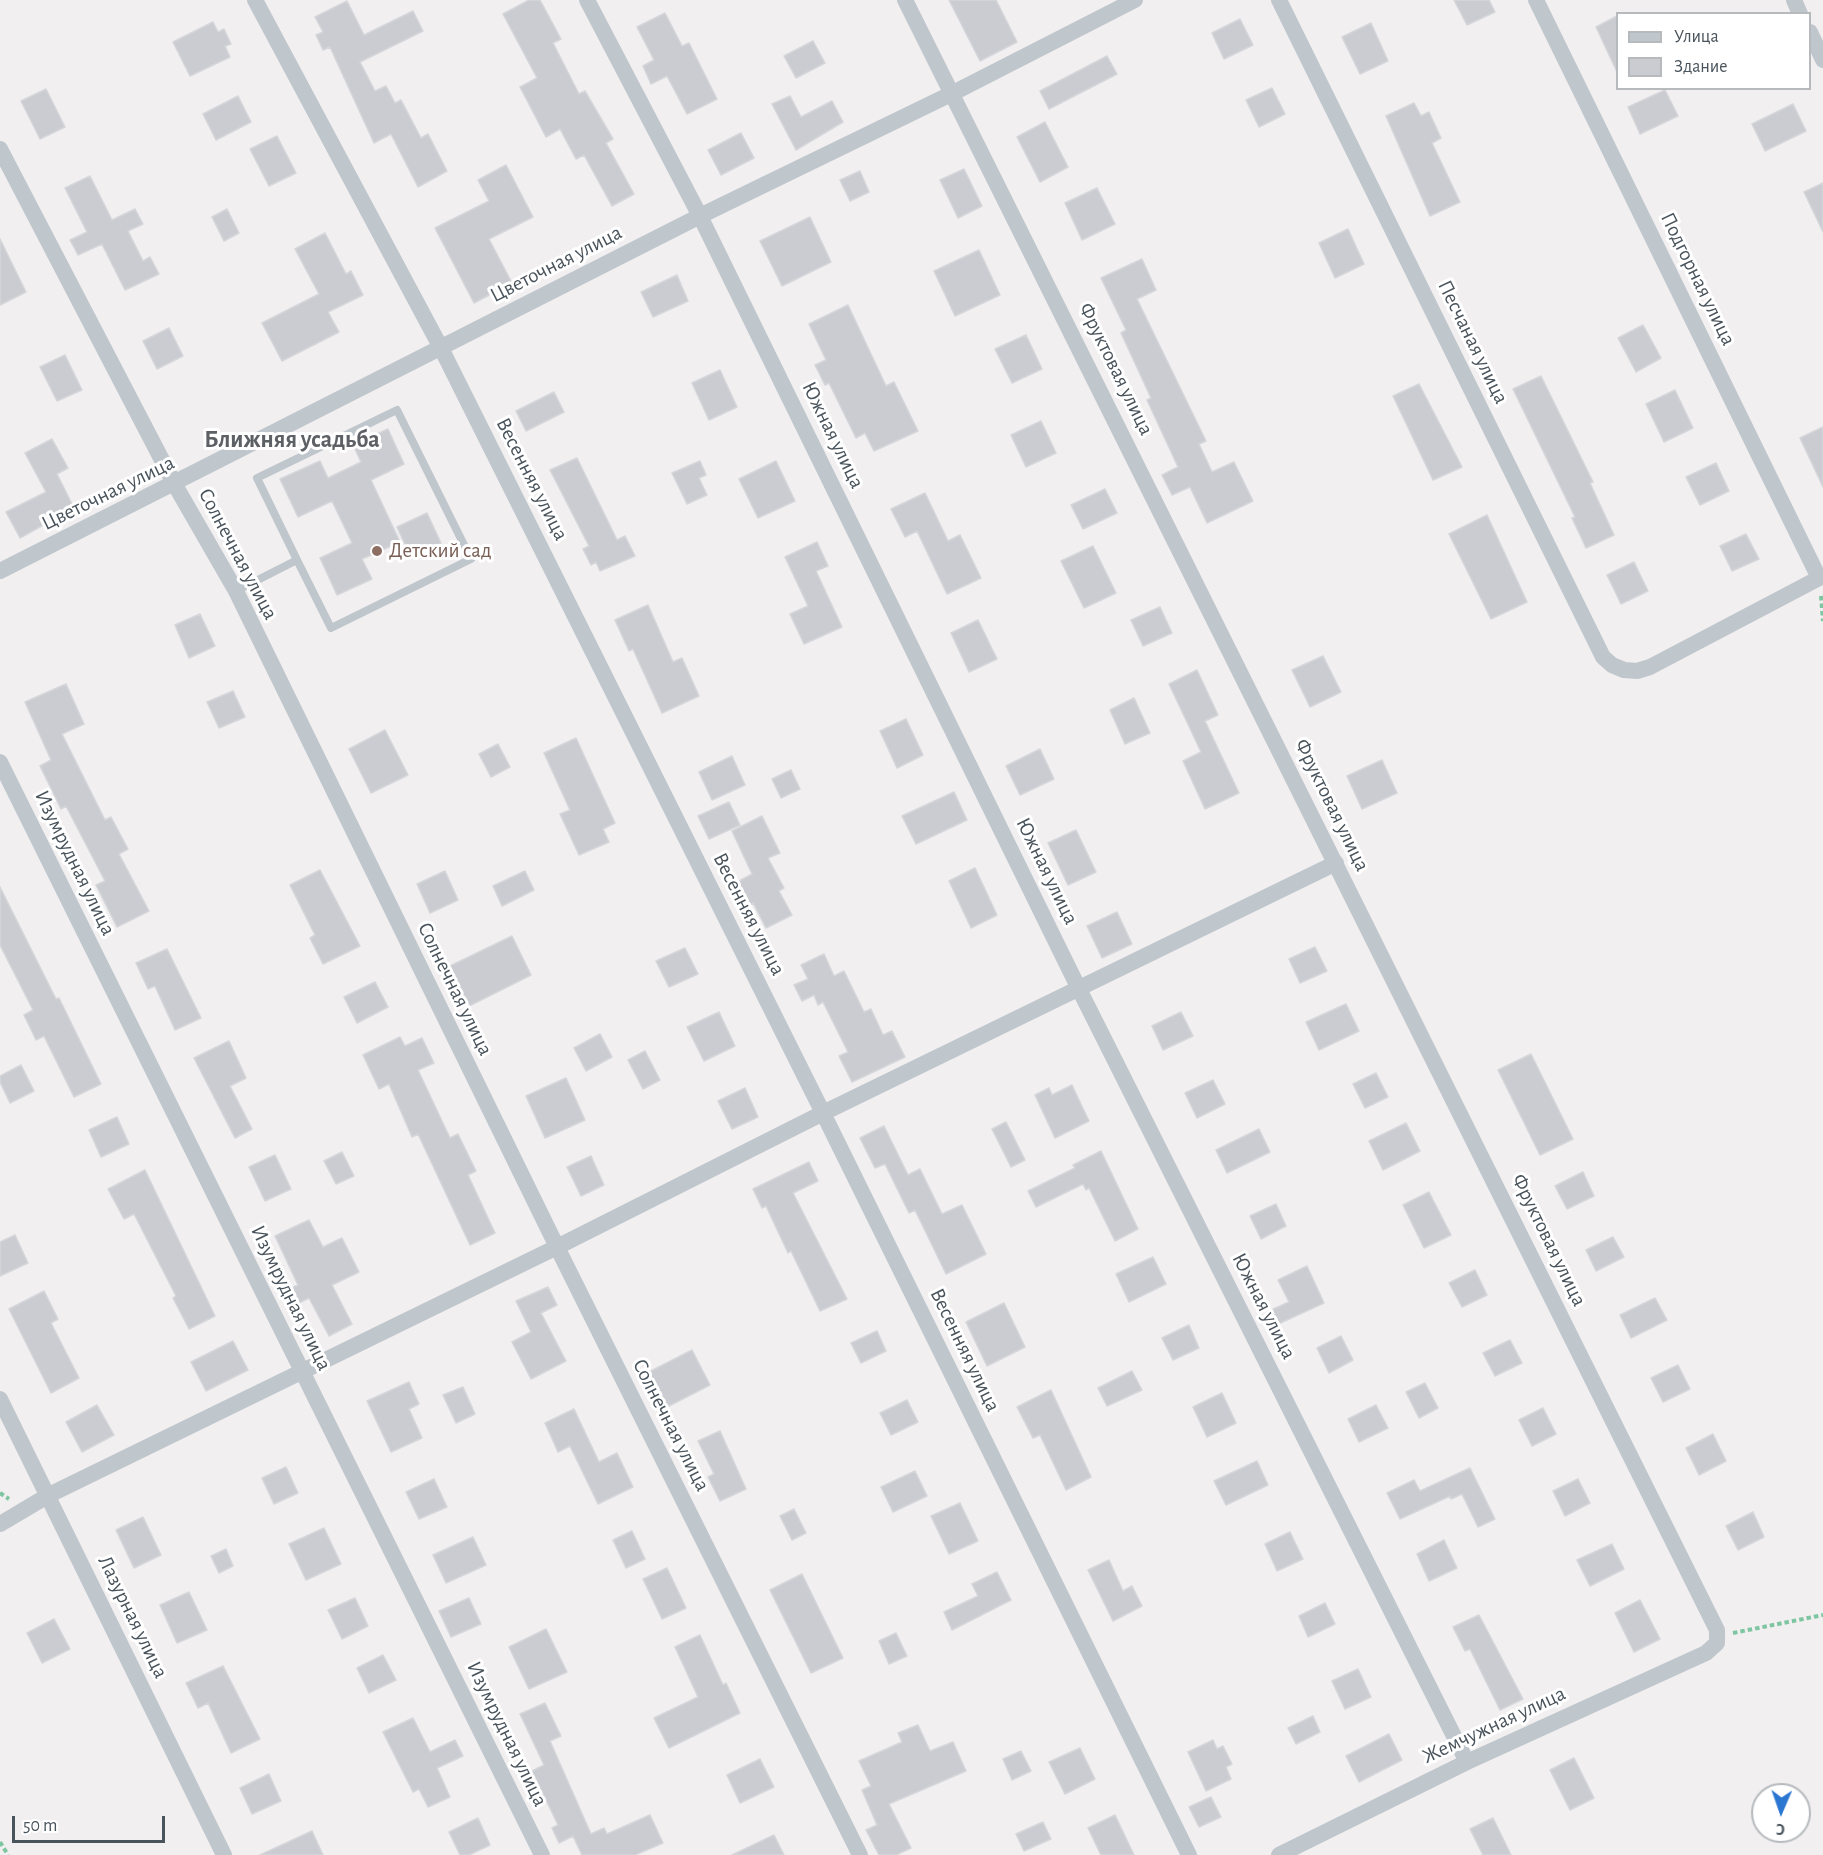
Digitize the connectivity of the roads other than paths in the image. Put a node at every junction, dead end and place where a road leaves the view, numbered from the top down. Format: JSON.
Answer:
{"nodes":[{"id":1,"x":255,"y":0,"type":"edge"},
{"id":2,"x":586,"y":0,"type":"edge"},
{"id":3,"x":904,"y":0,"type":"edge"},
{"id":4,"x":1135,"y":0,"type":"edge"},
{"id":5,"x":1279,"y":0,"type":"edge"},
{"id":6,"x":1536,"y":0,"type":"edge"},
{"id":7,"x":1811,"y":36,"type":"edge"},
{"id":8,"x":1823,"y":60,"type":"edge"},
{"id":9,"x":953,"y":93,"type":"junction"},
{"id":10,"x":0,"y":148,"type":"edge"},
{"id":11,"x":700,"y":216,"type":"junction"},
{"id":12,"x":441,"y":348,"type":"junction"},
{"id":13,"x":175,"y":485,"type":"junction"},
{"id":14,"x":297,"y":560,"type":"junction"},
{"id":15,"x":0,"y":571,"type":"edge"},
{"id":16,"x":1821,"y":577,"type":"edge"},
{"id":17,"x":236,"y":591,"type":"junction"},
{"id":18,"x":0,"y":762,"type":"edge"},
{"id":19,"x":1336,"y":863,"type":"junction"},
{"id":20,"x":1080,"y":989,"type":"junction"},
{"id":21,"x":823,"y":1113,"type":"junction"},
{"id":22,"x":557,"y":1247,"type":"junction"},
{"id":23,"x":302,"y":1371,"type":"junction"},
{"id":24,"x":0,"y":1399,"type":"edge"},
{"id":25,"x":49,"y":1495,"type":"junction"},
{"id":26,"x":0,"y":1524,"type":"edge"},
{"id":27,"x":1717,"y":1630,"type":"joint"},
{"id":28,"x":1467,"y":1762,"type":"junction"},
{"id":29,"x":224,"y":1855,"type":"edge"},
{"id":30,"x":542,"y":1855,"type":"edge"},
{"id":31,"x":860,"y":1855,"type":"edge"},
{"id":32,"x":1189,"y":1855,"type":"edge"},
{"id":33,"x":1279,"y":1855,"type":"edge"}],
"edges":[{"from":1,"to":12,"type":"street","name":"Весенняя улица"},
{"from":2,"to":11,"type":"street","name":"Южная улица"},
{"from":3,"to":9,"type":"street","name":"Фруктовая улица"},
{"from":4,"to":9,"type":"street","name":"Цветочная улица"},
{"from":5,"to":16,"type":"street","name":"Песчаная улица"},
{"from":6,"to":16,"type":"street","name":"Подгорная улица"},
{"from":7,"to":8,"type":"street"},
{"from":9,"to":11,"type":"street","name":"Цветочная улица"},
{"from":9,"to":19,"type":"street","name":"Фруктовая улица"},
{"from":10,"to":13,"type":"street","name":"Солнечная улица"},
{"from":11,"to":12,"type":"street","name":"Цветочная улица"},
{"from":11,"to":20,"type":"street","name":"Южная улица"},
{"from":12,"to":13,"type":"street","name":"Цветочная улица"},
{"from":12,"to":21,"type":"street","name":"Весенняя улица"},
{"from":13,"to":15,"type":"street","name":"Цветочная улица"},
{"from":13,"to":17,"type":"street","name":"Солнечная улица"},
{"from":14,"to":14,"type":"lane"},
{"from":14,"to":17,"type":"lane"},
{"from":17,"to":22,"type":"street","name":"Солнечная улица"},
{"from":18,"to":23,"type":"street","name":"Изумрудная улица"},
{"from":19,"to":20,"type":"street"},
{"from":19,"to":27,"type":"street","name":"Фруктовая улица"},
{"from":20,"to":21,"type":"street"},
{"from":20,"to":28,"type":"street","name":"Южная улица"},
{"from":21,"to":22,"type":"street"},
{"from":21,"to":32,"type":"street","name":"Весенняя улица"},
{"from":22,"to":23,"type":"street"},
{"from":22,"to":31,"type":"street","name":"Солнечная улица"},
{"from":23,"to":25,"type":"street"},
{"from":23,"to":30,"type":"street","name":"Изумрудная улица"},
{"from":24,"to":25,"type":"street","name":"Лазурная улица"},
{"from":25,"to":26,"type":"street"},
{"from":25,"to":29,"type":"street","name":"Лазурная улица"},
{"from":27,"to":28,"type":"street","name":"Жемчужная улица"},
{"from":28,"to":33,"type":"street","name":"Жемчужная улица"}]}
